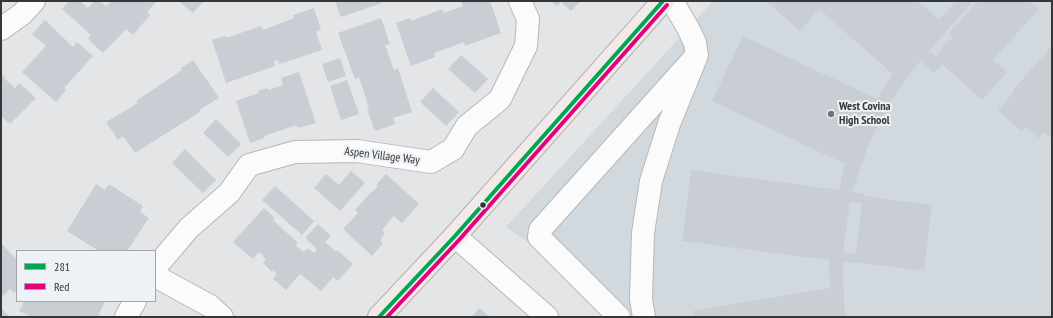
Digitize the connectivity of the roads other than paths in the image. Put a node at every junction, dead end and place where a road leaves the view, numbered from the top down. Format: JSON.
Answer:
{"nodes":[{"id":1,"x":34,"y":1,"type":"edge"},
{"id":2,"x":520,"y":1,"type":"edge"},
{"id":3,"x":663,"y":1,"type":"edge"},
{"id":4,"x":672,"y":1,"type":"edge"},
{"id":5,"x":1,"y":29,"type":"edge"},
{"id":6,"x":697,"y":56,"type":"junction"},
{"id":7,"x":455,"y":236,"type":"junction"},
{"id":8,"x":156,"y":267,"type":"edge"},
{"id":9,"x":156,"y":277,"type":"edge"},
{"id":10,"x":134,"y":302,"type":"edge"},
{"id":11,"x":126,"y":317,"type":"edge"},
{"id":12,"x":222,"y":317,"type":"edge"},
{"id":13,"x":380,"y":317,"type":"edge"},
{"id":14,"x":547,"y":317,"type":"edge"},
{"id":15,"x":619,"y":317,"type":"edge"},
{"id":16,"x":644,"y":317,"type":"edge"}],
"edges":[{"from":1,"to":5,"type":"street"},
{"from":2,"to":8,"type":"street","name":"Aspen Village Way"},
{"from":3,"to":7,"type":"main road"},
{"from":4,"to":6,"type":"street"},
{"from":6,"to":15,"type":"street"},
{"from":6,"to":16,"type":"street"},
{"from":7,"to":13,"type":"main road"},
{"from":7,"to":14,"type":"street"},
{"from":9,"to":12,"type":"street"},
{"from":10,"to":11,"type":"street"}]}
